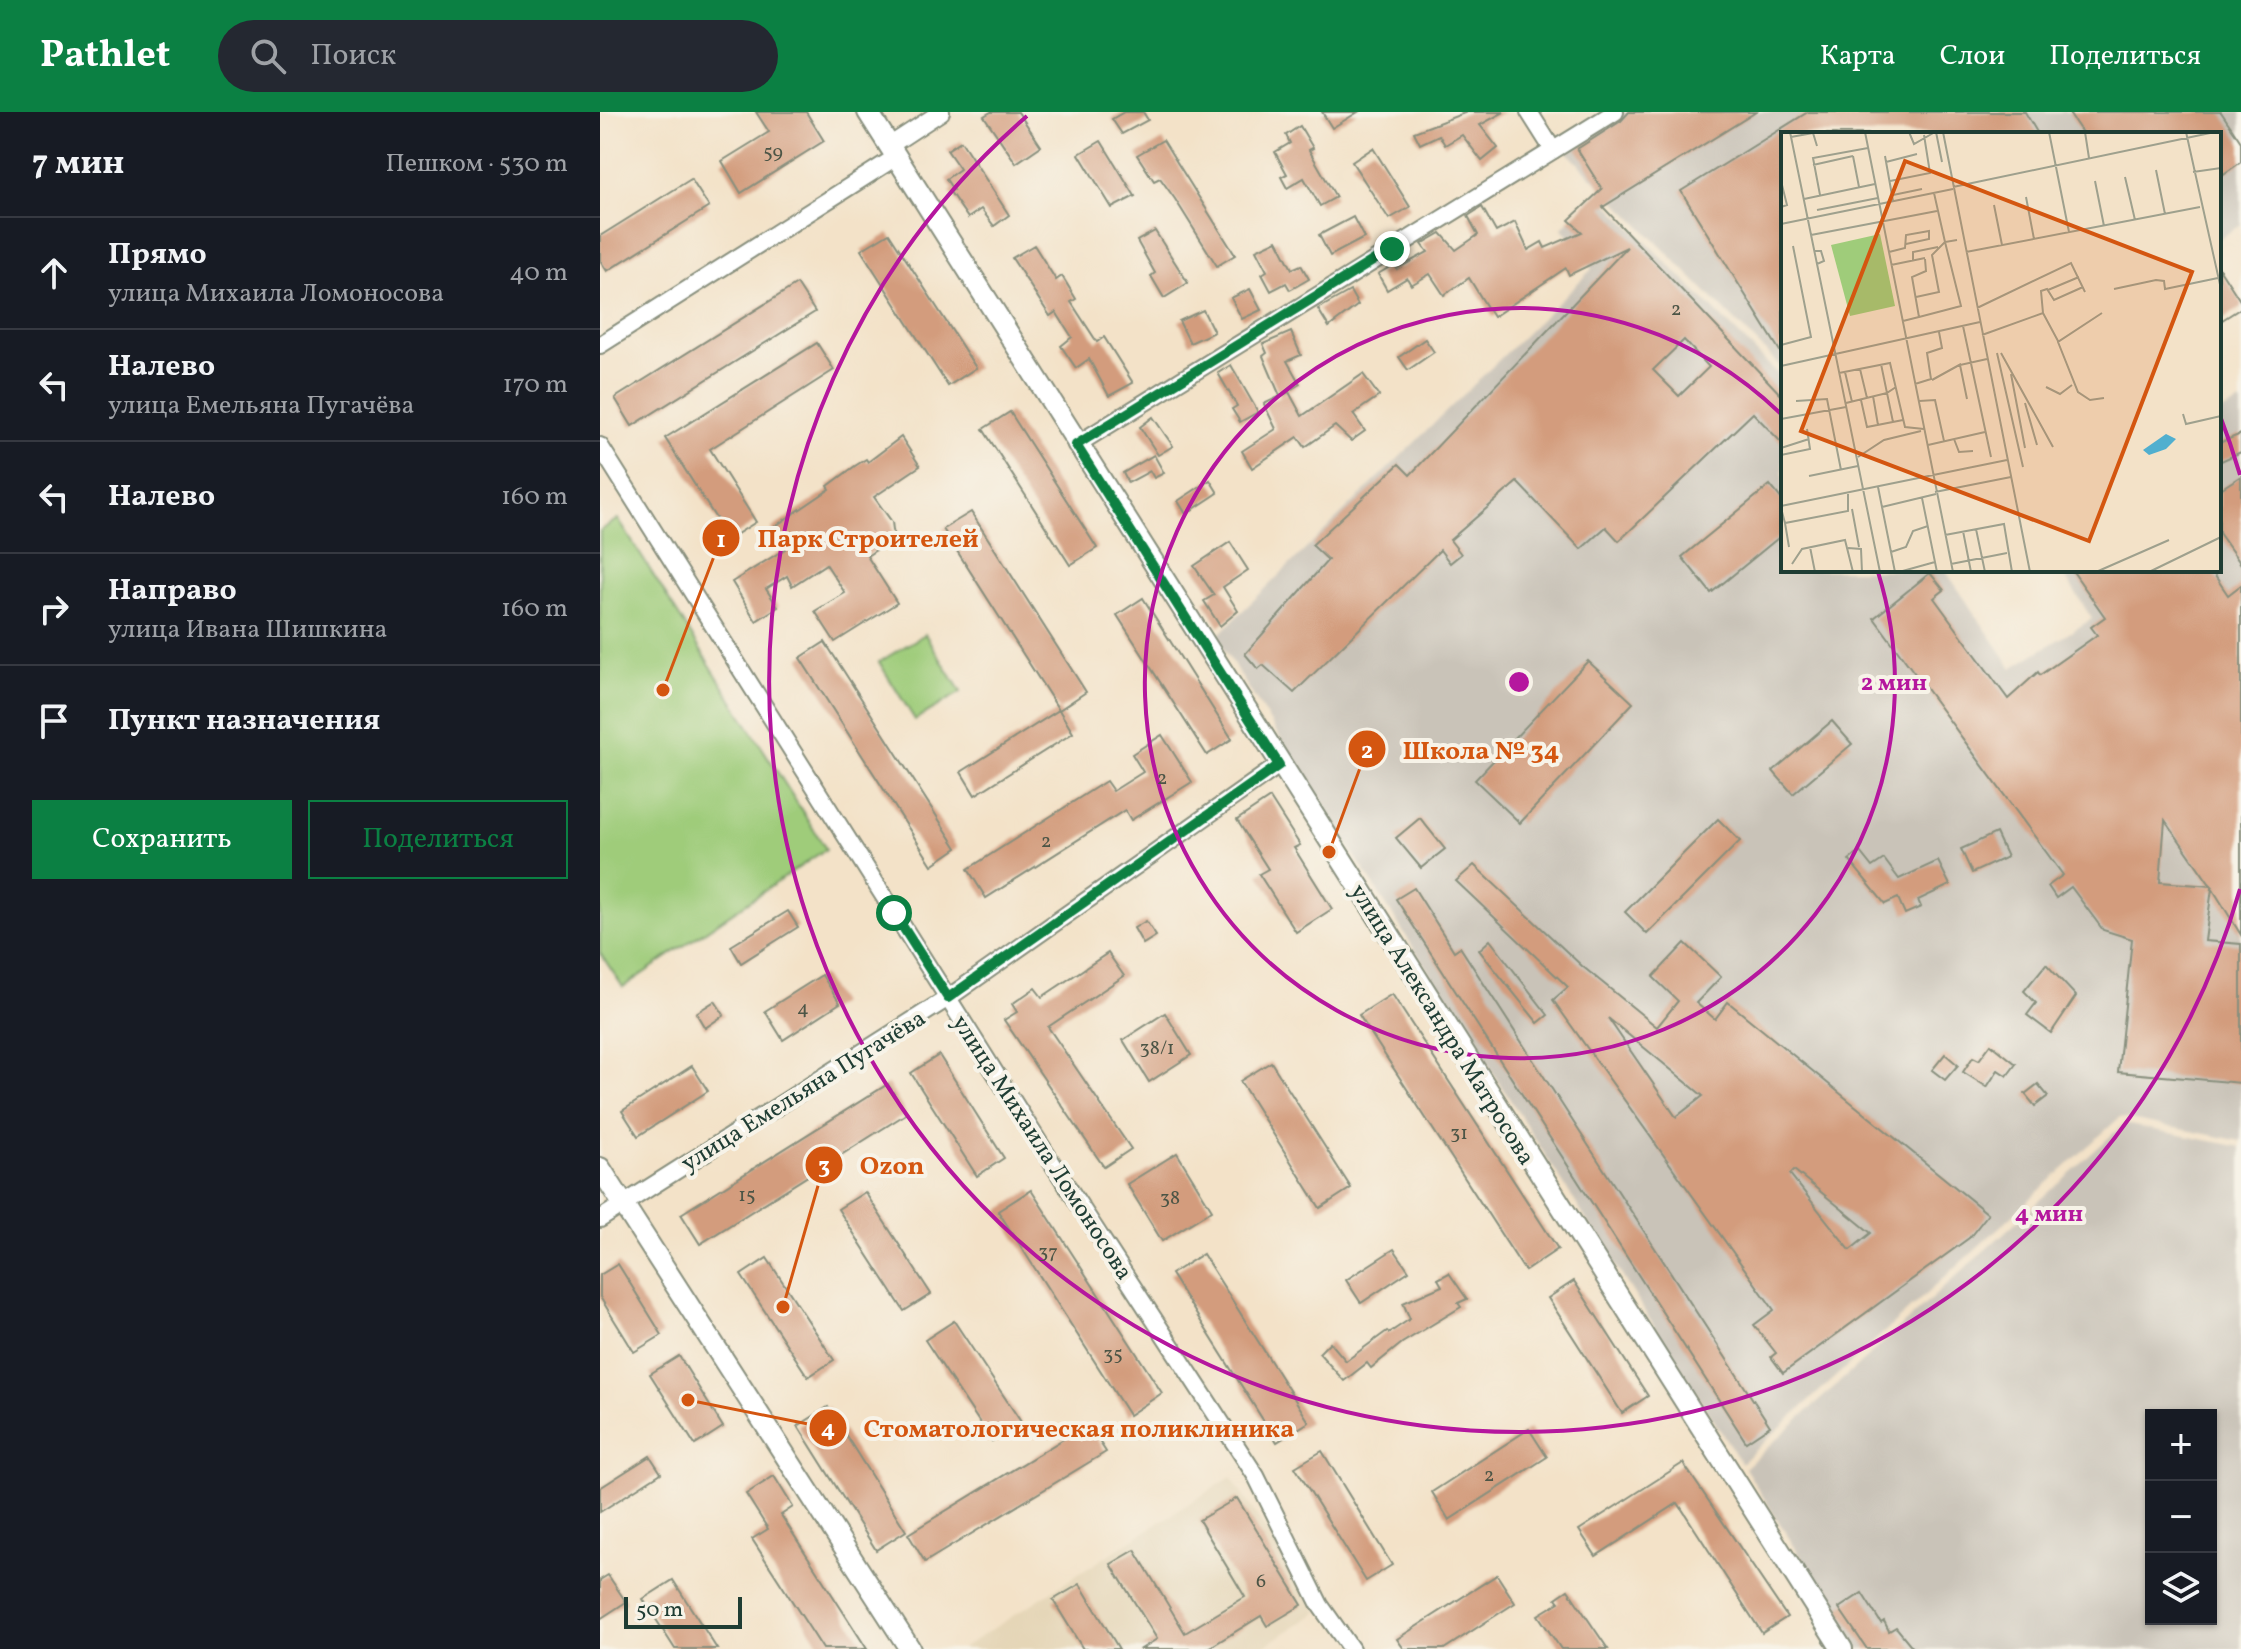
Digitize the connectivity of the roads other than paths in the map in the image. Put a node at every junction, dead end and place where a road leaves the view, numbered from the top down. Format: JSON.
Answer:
{"nodes":[{"id":1,"x":868,"y":112,"type":"edge"},
{"id":2,"x":941,"y":112,"type":"edge"},
{"id":3,"x":1529,"y":112,"type":"edge"},
{"id":4,"x":1615,"y":112,"type":"edge"},
{"id":5,"x":1553,"y":150,"type":"junction"},
{"id":6,"x":892,"y":152,"type":"junction"},
{"id":7,"x":600,"y":345,"type":"edge"},
{"id":8,"x":1076,"y":445,"type":"junction"},
{"id":9,"x":600,"y":446,"type":"edge"},
{"id":10,"x":1279,"y":765,"type":"junction"},
{"id":11,"x":948,"y":998,"type":"junction"},
{"id":12,"x":600,"y":1168,"type":"edge"},
{"id":13,"x":623,"y":1205,"type":"junction"},
{"id":14,"x":600,"y":1219,"type":"edge"},
{"id":15,"x":910,"y":1649,"type":"edge"},
{"id":16,"x":1351,"y":1649,"type":"edge"},
{"id":17,"x":1842,"y":1649,"type":"edge"}],
"edges":[{"from":1,"to":6,"type":"street","name":"улица Александра Матросова"},
{"from":2,"to":6,"type":"street"},
{"from":3,"to":5,"type":"street"},
{"from":4,"to":5,"type":"street"},
{"from":5,"to":8,"type":"street"},
{"from":6,"to":7,"type":"street"},
{"from":6,"to":8,"type":"street","name":"улица Александра Матросова"},
{"from":8,"to":10,"type":"street","name":"улица Александра Матросова"},
{"from":9,"to":11,"type":"street","name":"улица Михаила Ломоносова"},
{"from":10,"to":11,"type":"street","name":"улица Емельяна Пугачёва"},
{"from":10,"to":17,"type":"street","name":"улица Александра Матросова"},
{"from":11,"to":13,"type":"street","name":"улица Емельяна Пугачёва"},
{"from":11,"to":16,"type":"street","name":"улица Михаила Ломоносова"},
{"from":12,"to":13,"type":"street"},
{"from":13,"to":14,"type":"street","name":"улица Емельяна Пугачёва"},
{"from":13,"to":15,"type":"street"}]}
